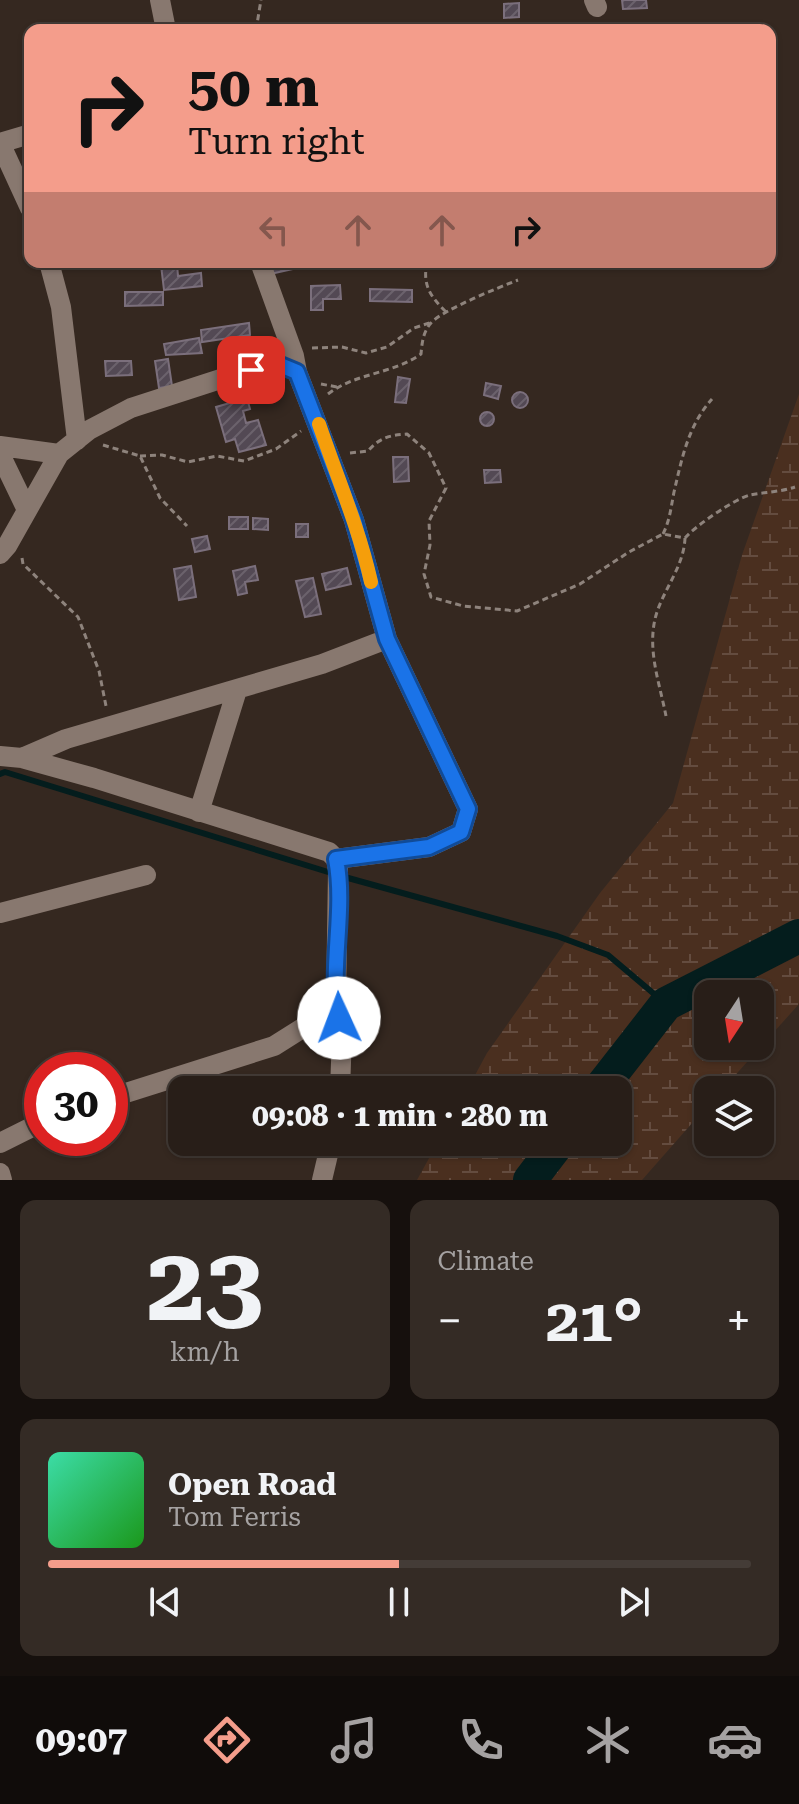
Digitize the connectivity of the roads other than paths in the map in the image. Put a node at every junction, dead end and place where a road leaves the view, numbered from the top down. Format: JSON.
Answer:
{"nodes":[{"id":1,"x":160,"y":0,"type":"edge"},
{"id":2,"x":165,"y":24,"type":"edge"},
{"id":3,"x":24,"y":136,"type":"edge"},
{"id":4,"x":0,"y":143,"type":"edge"},
{"id":5,"x":24,"y":195,"type":"edge"},
{"id":6,"x":51,"y":268,"type":"edge"},
{"id":7,"x":262,"y":268,"type":"edge"},
{"id":8,"x":293,"y":356,"type":"junction"},
{"id":9,"x":83,"y":435,"type":"junction"},
{"id":10,"x":0,"y":446,"type":"edge"},
{"id":11,"x":0,"y":454,"type":"edge"},
{"id":12,"x":59,"y":454,"type":"junction"},
{"id":13,"x":27,"y":510,"type":"junction"},
{"id":14,"x":0,"y":554,"type":"edge"},
{"id":15,"x":387,"y":639,"type":"junction"},
{"id":16,"x":237,"y":690,"type":"junction"},
{"id":17,"x":0,"y":756,"type":"edge"},
{"id":18,"x":22,"y":758,"type":"junction"},
{"id":19,"x":199,"y":812,"type":"junction"},
{"id":20,"x":337,"y":869,"type":"junction"},
{"id":21,"x":146,"y":875,"type":"dead end"},
{"id":22,"x":0,"y":913,"type":"edge"},
{"id":23,"x":336,"y":1001,"type":"junction"},
{"id":24,"x":341,"y":1076,"type":"edge"},
{"id":25,"x":128,"y":1092,"type":"edge"},
{"id":26,"x":24,"y":1131,"type":"edge"},
{"id":27,"x":0,"y":1143,"type":"edge"},
{"id":28,"x":328,"y":1156,"type":"edge"},
{"id":29,"x":0,"y":1173,"type":"edge"},
{"id":30,"x":2,"y":1180,"type":"edge"},
{"id":31,"x":322,"y":1180,"type":"edge"}],
"edges":[{"from":1,"to":2,"type":"street"},
{"from":3,"to":4,"type":"street"},
{"from":4,"to":5,"type":"street"},
{"from":6,"to":9,"type":"street"},
{"from":7,"to":8,"type":"street"},
{"from":8,"to":9,"type":"street"},
{"from":8,"to":15,"type":"street"},
{"from":9,"to":12,"type":"street"},
{"from":10,"to":12,"type":"street"},
{"from":11,"to":13,"type":"street"},
{"from":12,"to":13,"type":"street"},
{"from":13,"to":14,"type":"street"},
{"from":15,"to":16,"type":"street"},
{"from":15,"to":20,"type":"street"},
{"from":16,"to":18,"type":"street"},
{"from":16,"to":19,"type":"street"},
{"from":17,"to":18,"type":"street"},
{"from":18,"to":19,"type":"street"},
{"from":19,"to":20,"type":"street"},
{"from":20,"to":23,"type":"street"},
{"from":21,"to":22,"type":"street"},
{"from":23,"to":24,"type":"street"},
{"from":23,"to":25,"type":"street"},
{"from":26,"to":27,"type":"street"},
{"from":28,"to":31,"type":"street"},
{"from":29,"to":30,"type":"street"}]}
